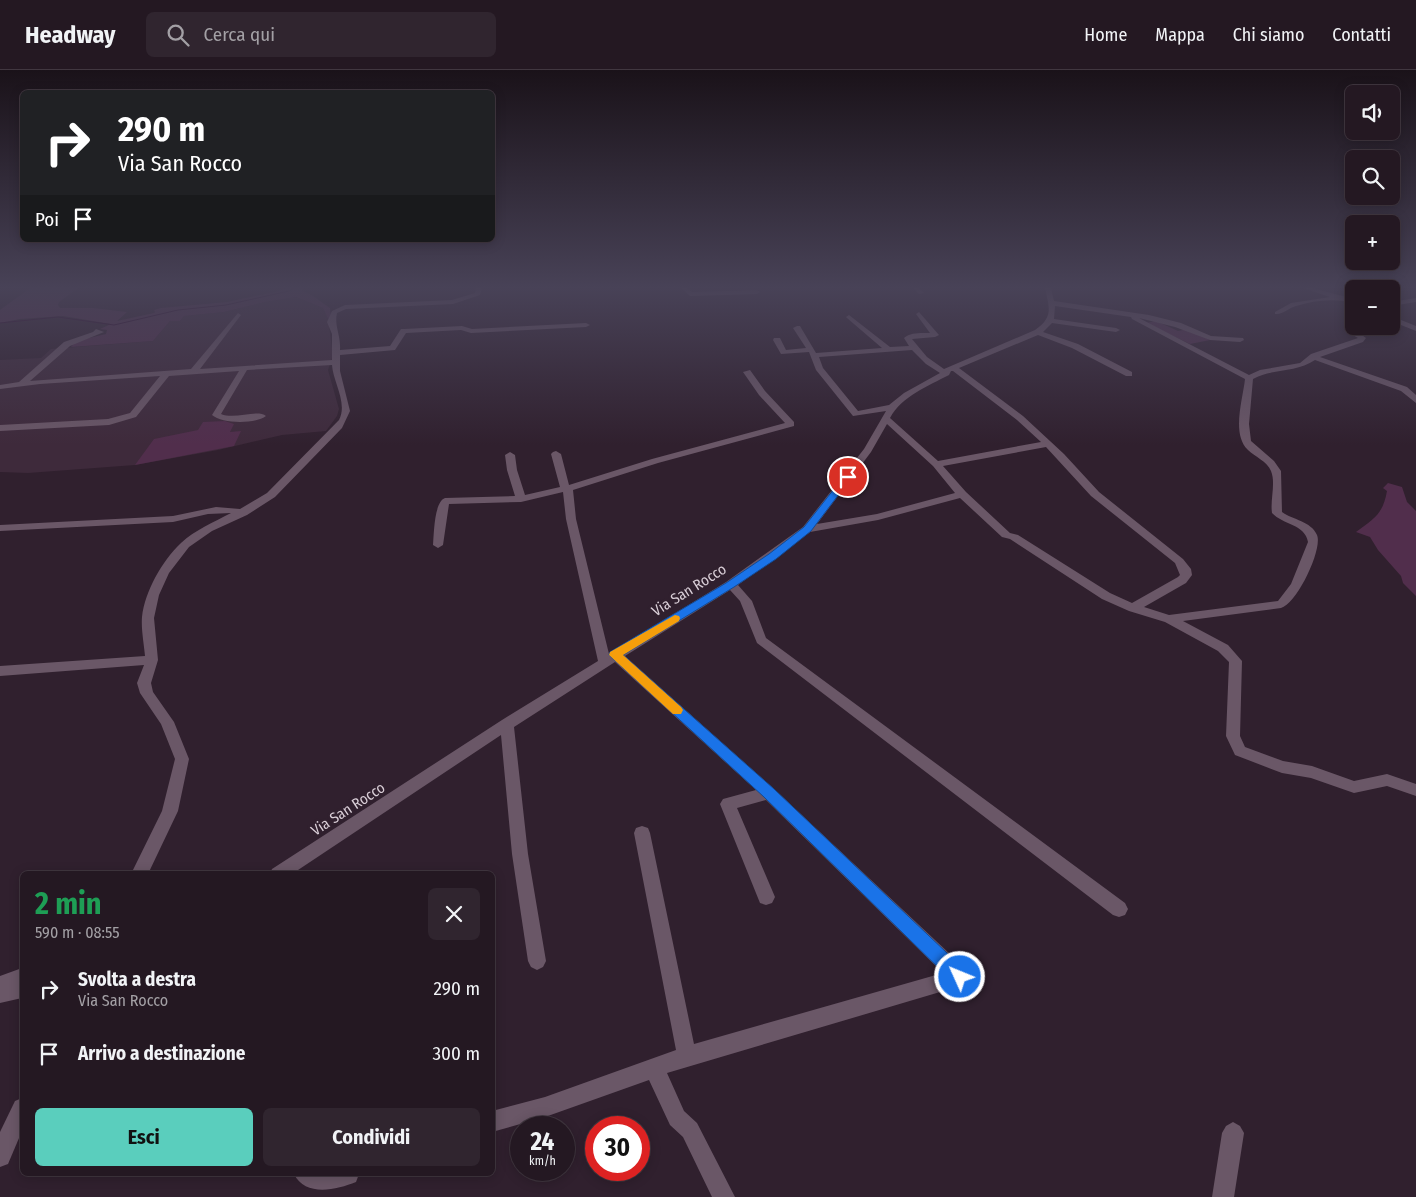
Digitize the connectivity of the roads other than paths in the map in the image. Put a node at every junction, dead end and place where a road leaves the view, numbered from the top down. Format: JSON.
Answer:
{"nodes":[{"id":1,"x":777,"y":340,"type":"dead end"},
{"id":2,"x":76,"y":341,"type":"edge"},
{"id":3,"x":218,"y":341,"type":"edge"},
{"id":4,"x":336,"y":341,"type":"edge"},
{"id":5,"x":397,"y":341,"type":"edge"},
{"id":6,"x":805,"y":341,"type":"edge"},
{"id":7,"x":878,"y":341,"type":"edge"},
{"id":8,"x":911,"y":341,"type":"edge"},
{"id":9,"x":1018,"y":341,"type":"edge"},
{"id":10,"x":1061,"y":341,"type":"edge"},
{"id":11,"x":1180,"y":341,"type":"edge"},
{"id":12,"x":1355,"y":341,"type":"edge"},
{"id":13,"x":914,"y":348,"type":"junction"},
{"id":14,"x":889,"y":350,"type":"junction"},
{"id":15,"x":813,"y":353,"type":"junction"},
{"id":16,"x":1314,"y":357,"type":"junction"},
{"id":17,"x":337,"y":358,"type":"junction"},
{"id":18,"x":245,"y":368,"type":"junction"},
{"id":19,"x":950,"y":370,"type":"junction"},
{"id":20,"x":193,"y":372,"type":"junction"},
{"id":21,"x":747,"y":372,"type":"dead end"},
{"id":22,"x":166,"y":374,"type":"junction"},
{"id":23,"x":1129,"y":374,"type":"dead end"},
{"id":24,"x":1249,"y":378,"type":"junction"},
{"id":25,"x":22,"y":384,"type":"junction"},
{"id":26,"x":0,"y":387,"type":"edge"},
{"id":27,"x":1416,"y":400,"type":"edge"},
{"id":28,"x":892,"y":407,"type":"junction"},
{"id":29,"x":262,"y":416,"type":"dead end"},
{"id":30,"x":885,"y":418,"type":"junction"},
{"id":31,"x":0,"y":428,"type":"edge"},
{"id":32,"x":1047,"y":444,"type":"junction"},
{"id":33,"x":556,"y":454,"type":"dead end"},
{"id":34,"x":510,"y":455,"type":"dead end"},
{"id":35,"x":936,"y":464,"type":"junction"},
{"id":36,"x":567,"y":488,"type":"junction"},
{"id":37,"x":962,"y":494,"type":"junction"},
{"id":38,"x":521,"y":499,"type":"junction"},
{"id":39,"x":244,"y":513,"type":"junction"},
{"id":40,"x":0,"y":528,"type":"edge"},
{"id":41,"x":807,"y":529,"type":"junction"},
{"id":42,"x":438,"y":546,"type":"dead end"},
{"id":43,"x":730,"y":585,"type":"junction"},
{"id":44,"x":1133,"y":608,"type":"junction"},
{"id":45,"x":1169,"y":619,"type":"junction"},
{"id":46,"x":609,"y":658,"type":"junction"},
{"id":47,"x":152,"y":660,"type":"junction"},
{"id":48,"x":0,"y":671,"type":"edge"},
{"id":49,"x":507,"y":724,"type":"junction"},
{"id":50,"x":1416,"y":790,"type":"edge"},
{"id":51,"x":769,"y":793,"type":"junction"},
{"id":52,"x":642,"y":833,"type":"dead end"},
{"id":53,"x":140,"y":871,"type":"edge"},
{"id":54,"x":283,"y":871,"type":"edge"},
{"id":55,"x":766,"y":897,"type":"dead end"},
{"id":56,"x":1119,"y":909,"type":"dead end"},
{"id":57,"x":537,"y":961,"type":"dead end"},
{"id":58,"x":20,"y":978,"type":"edge"},
{"id":59,"x":0,"y":985,"type":"edge"},
{"id":60,"x":20,"y":989,"type":"edge"},
{"id":61,"x":0,"y":994,"type":"edge"},
{"id":62,"x":687,"y":1056,"type":"junction"},
{"id":63,"x":654,"y":1069,"type":"junction"},
{"id":64,"x":20,"y":1112,"type":"edge"},
{"id":65,"x":495,"y":1121,"type":"edge"},
{"id":66,"x":1233,"y":1133,"type":"dead end"},
{"id":67,"x":0,"y":1156,"type":"edge"},
{"id":68,"x":307,"y":1176,"type":"edge"},
{"id":69,"x":339,"y":1176,"type":"edge"},
{"id":70,"x":724,"y":1197,"type":"edge"},
{"id":71,"x":1223,"y":1197,"type":"edge"}],
"edges":[{"from":1,"to":15,"type":"street"},
{"from":2,"to":25,"type":"street"},
{"from":3,"to":20,"type":"street"},
{"from":4,"to":17,"type":"street"},
{"from":5,"to":17,"type":"street"},
{"from":6,"to":15,"type":"street"},
{"from":7,"to":14,"type":"street"},
{"from":8,"to":13,"type":"street"},
{"from":9,"to":19,"type":"street","name":"Via San Rocco"},
{"from":10,"to":23,"type":"street"},
{"from":11,"to":24,"type":"street"},
{"from":12,"to":16,"type":"street"},
{"from":13,"to":14,"type":"street"},
{"from":13,"to":19,"type":"street"},
{"from":14,"to":15,"type":"street"},
{"from":15,"to":28,"type":"street"},
{"from":16,"to":24,"type":"street"},
{"from":16,"to":27,"type":"street"},
{"from":17,"to":18,"type":"street"},
{"from":17,"to":39,"type":"street"},
{"from":18,"to":20,"type":"street"},
{"from":18,"to":29,"type":"street"},
{"from":19,"to":28,"type":"street","name":"Via San Rocco"},
{"from":19,"to":32,"type":"street"},
{"from":20,"to":22,"type":"street"},
{"from":21,"to":36,"type":"street"},
{"from":22,"to":25,"type":"street"},
{"from":22,"to":31,"type":"street"},
{"from":24,"to":45,"type":"street"},
{"from":25,"to":26,"type":"street"},
{"from":28,"to":30,"type":"street","name":"Via San Rocco"},
{"from":30,"to":35,"type":"street"},
{"from":30,"to":41,"type":"street","name":"Via San Rocco"},
{"from":32,"to":35,"type":"street"},
{"from":32,"to":44,"type":"street"},
{"from":33,"to":36,"type":"street"},
{"from":34,"to":38,"type":"street"},
{"from":35,"to":37,"type":"street"},
{"from":36,"to":38,"type":"street"},
{"from":36,"to":46,"type":"street"},
{"from":37,"to":41,"type":"street"},
{"from":37,"to":44,"type":"street"},
{"from":38,"to":42,"type":"street"},
{"from":39,"to":40,"type":"street"},
{"from":39,"to":47,"type":"street"},
{"from":41,"to":43,"type":"street","name":"Via San Rocco"},
{"from":43,"to":46,"type":"street","name":"Via San Rocco"},
{"from":43,"to":56,"type":"street"},
{"from":44,"to":45,"type":"street"},
{"from":45,"to":50,"type":"street"},
{"from":46,"to":49,"type":"street","name":"Via San Rocco"},
{"from":46,"to":51,"type":"street"},
{"from":47,"to":48,"type":"street"},
{"from":47,"to":53,"type":"street"},
{"from":49,"to":54,"type":"street","name":"Via San Rocco"},
{"from":49,"to":57,"type":"street"},
{"from":51,"to":55,"type":"street"},
{"from":51,"to":62,"type":"street"},
{"from":52,"to":62,"type":"street"},
{"from":58,"to":59,"type":"street"},
{"from":60,"to":61,"type":"street"},
{"from":62,"to":63,"type":"street"},
{"from":63,"to":65,"type":"street"},
{"from":63,"to":70,"type":"street"},
{"from":64,"to":67,"type":"street"},
{"from":66,"to":71,"type":"street"},
{"from":68,"to":69,"type":"street"}]}
